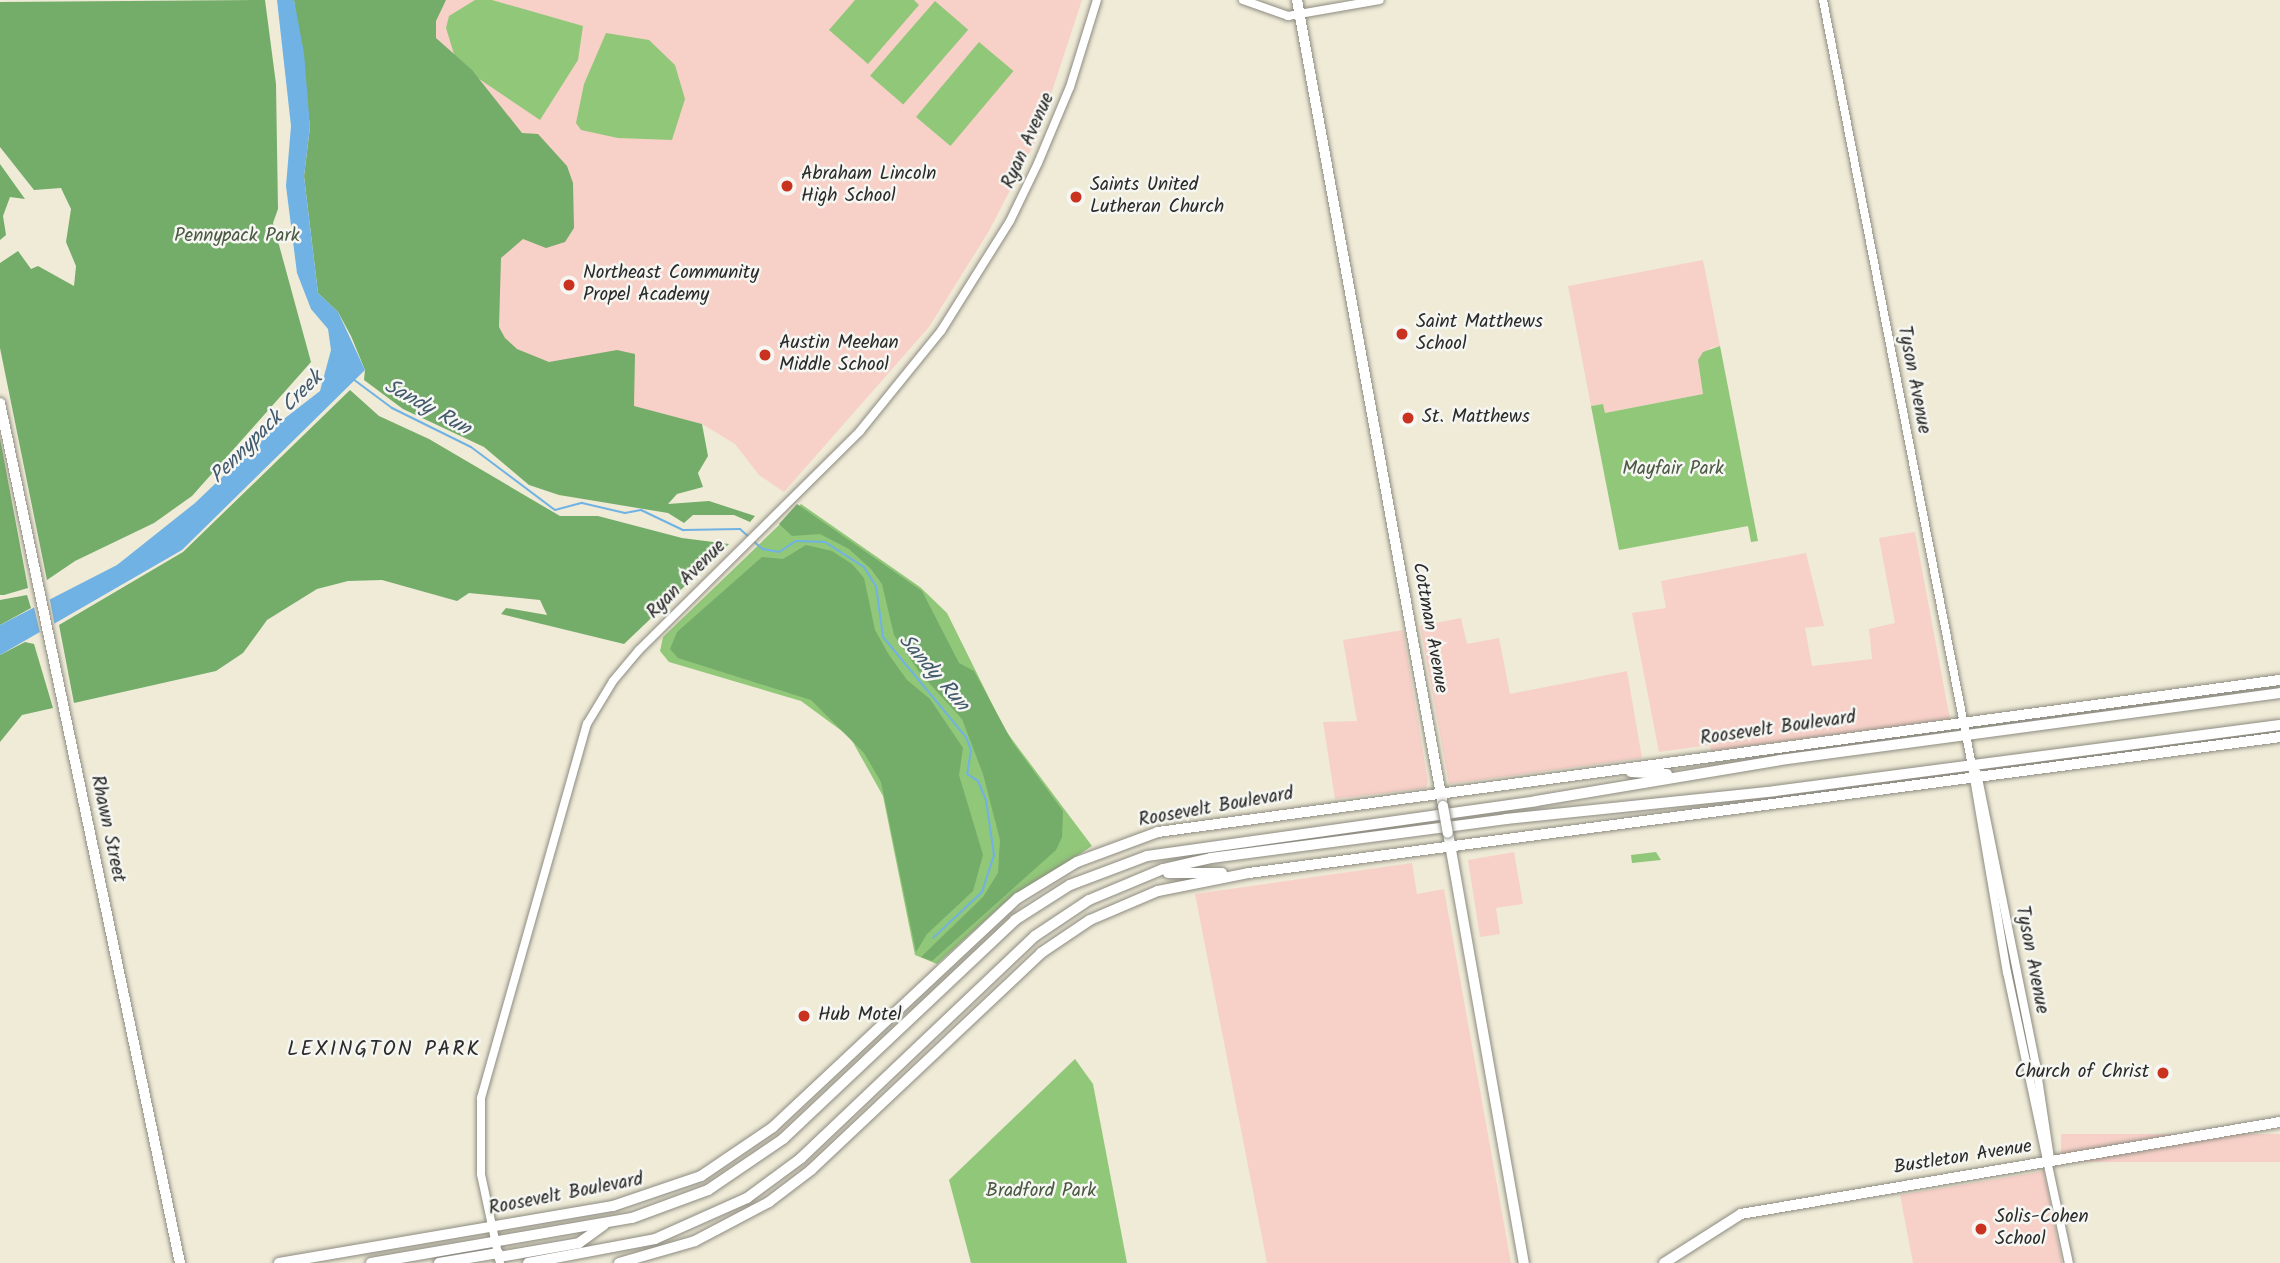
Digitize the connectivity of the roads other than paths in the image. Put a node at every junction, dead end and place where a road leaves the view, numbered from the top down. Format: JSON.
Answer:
{"nodes":[{"id":1,"x":1097,"y":0,"type":"edge"},
{"id":2,"x":1242,"y":0,"type":"edge"},
{"id":3,"x":1297,"y":0,"type":"edge"},
{"id":4,"x":1380,"y":0,"type":"edge"},
{"id":5,"x":1822,"y":0,"type":"edge"},
{"id":6,"x":1300,"y":16,"type":"junction"},
{"id":7,"x":0,"y":403,"type":"edge"},
{"id":8,"x":2280,"y":680,"type":"edge"},
{"id":9,"x":2280,"y":693,"type":"edge"},
{"id":10,"x":1963,"y":722,"type":"junction"},
{"id":11,"x":2280,"y":725,"type":"edge"},
{"id":12,"x":1966,"y":735,"type":"junction"},
{"id":13,"x":2280,"y":737,"type":"edge"},
{"id":14,"x":1972,"y":766,"type":"junction"},
{"id":15,"x":1613,"y":771,"type":"junction"},
{"id":16,"x":1688,"y":775,"type":"junction"},
{"id":17,"x":1899,"y":775,"type":"junction"},
{"id":18,"x":1975,"y":778,"type":"junction"},
{"id":19,"x":1441,"y":793,"type":"junction"},
{"id":20,"x":1818,"y":799,"type":"junction"},
{"id":21,"x":1451,"y":847,"type":"junction"},
{"id":22,"x":1248,"y":873,"type":"junction"},
{"id":23,"x":1148,"y":874,"type":"junction"},
{"id":24,"x":961,"y":1005,"type":"junction"},
{"id":25,"x":849,"y":1055,"type":"junction"},
{"id":26,"x":920,"y":1066,"type":"junction"},
{"id":27,"x":819,"y":1104,"type":"junction"},
{"id":28,"x":2280,"y":1122,"type":"edge"},
{"id":29,"x":2049,"y":1162,"type":"junction"},
{"id":30,"x":492,"y":1227,"type":"junction"},
{"id":31,"x":498,"y":1254,"type":"edge"},
{"id":32,"x":296,"y":1260,"type":"junction"},
{"id":33,"x":180,"y":1263,"type":"edge"},
{"id":34,"x":279,"y":1263,"type":"edge"},
{"id":35,"x":319,"y":1263,"type":"edge"},
{"id":36,"x":371,"y":1263,"type":"edge"},
{"id":37,"x":439,"y":1263,"type":"edge"},
{"id":38,"x":528,"y":1263,"type":"edge"},
{"id":39,"x":619,"y":1263,"type":"edge"},
{"id":40,"x":1524,"y":1263,"type":"edge"},
{"id":41,"x":1664,"y":1263,"type":"edge"},
{"id":42,"x":2069,"y":1263,"type":"edge"}],
"edges":[{"from":1,"to":30,"type":"street","name":"Ryan Avenue"},
{"from":2,"to":6,"type":"street"},
{"from":3,"to":6,"type":"main road","name":"Cottman Avenue"},
{"from":4,"to":6,"type":"street"},
{"from":5,"to":10,"type":"street","name":"Tyson Avenue"},
{"from":6,"to":19,"type":"main road","name":"Cottman Avenue"},
{"from":7,"to":33,"type":"main road","name":"Rhawn Street"},
{"from":8,"to":10,"type":"highway","name":"Roosevelt Boulevard"},
{"from":9,"to":12,"type":"highway","name":"Roosevelt Boulevard"},
{"from":10,"to":12,"type":"street","name":"Tyson Avenue"},
{"from":10,"to":15,"type":"highway","name":"Roosevelt Boulevard"},
{"from":11,"to":14,"type":"highway"},
{"from":12,"to":14,"type":"street","name":"Tyson Avenue"},
{"from":12,"to":16,"type":"highway","name":"Roosevelt Boulevard"},
{"from":13,"to":18,"type":"highway"},
{"from":14,"to":17,"type":"highway"},
{"from":14,"to":18,"type":"street","name":"Tyson Avenue"},
{"from":15,"to":16,"type":"highway"},
{"from":15,"to":19,"type":"highway","name":"Roosevelt Boulevard"},
{"from":16,"to":27,"type":"highway","name":"Roosevelt Boulevard"},
{"from":17,"to":20,"type":"highway"},
{"from":17,"to":23,"type":"highway"},
{"from":18,"to":20,"type":"highway"},
{"from":18,"to":29,"type":"street","name":"Tyson Avenue"},
{"from":19,"to":21,"type":"main road","name":"Cottman Avenue","bridge":true},
{"from":19,"to":25,"type":"highway","name":"Roosevelt Boulevard"},
{"from":20,"to":21,"type":"highway"},
{"from":21,"to":22,"type":"highway"},
{"from":21,"to":40,"type":"main road","name":"Cottman Avenue"},
{"from":22,"to":23,"type":"highway"},
{"from":22,"to":26,"type":"highway"},
{"from":23,"to":24,"type":"highway"},
{"from":24,"to":26,"type":"highway"},
{"from":24,"to":38,"type":"highway"},
{"from":25,"to":27,"type":"highway"},
{"from":25,"to":30,"type":"highway","name":"Roosevelt Boulevard"},
{"from":26,"to":39,"type":"highway"},
{"from":27,"to":31,"type":"highway","name":"Roosevelt Boulevard"},
{"from":28,"to":29,"type":"main road","name":"Bustleton Avenue"},
{"from":29,"to":41,"type":"main road","name":"Bustleton Avenue"},
{"from":29,"to":42,"type":"street","name":"Tyson Avenue"},
{"from":30,"to":31,"type":"street","name":"Ryan Avenue"},
{"from":30,"to":32,"type":"highway","name":"Roosevelt Boulevard"},
{"from":31,"to":36,"type":"highway","name":"Roosevelt Boulevard"},
{"from":31,"to":37,"type":"highway"},
{"from":32,"to":34,"type":"highway","name":"Roosevelt Boulevard"},
{"from":32,"to":35,"type":"highway"}]}
